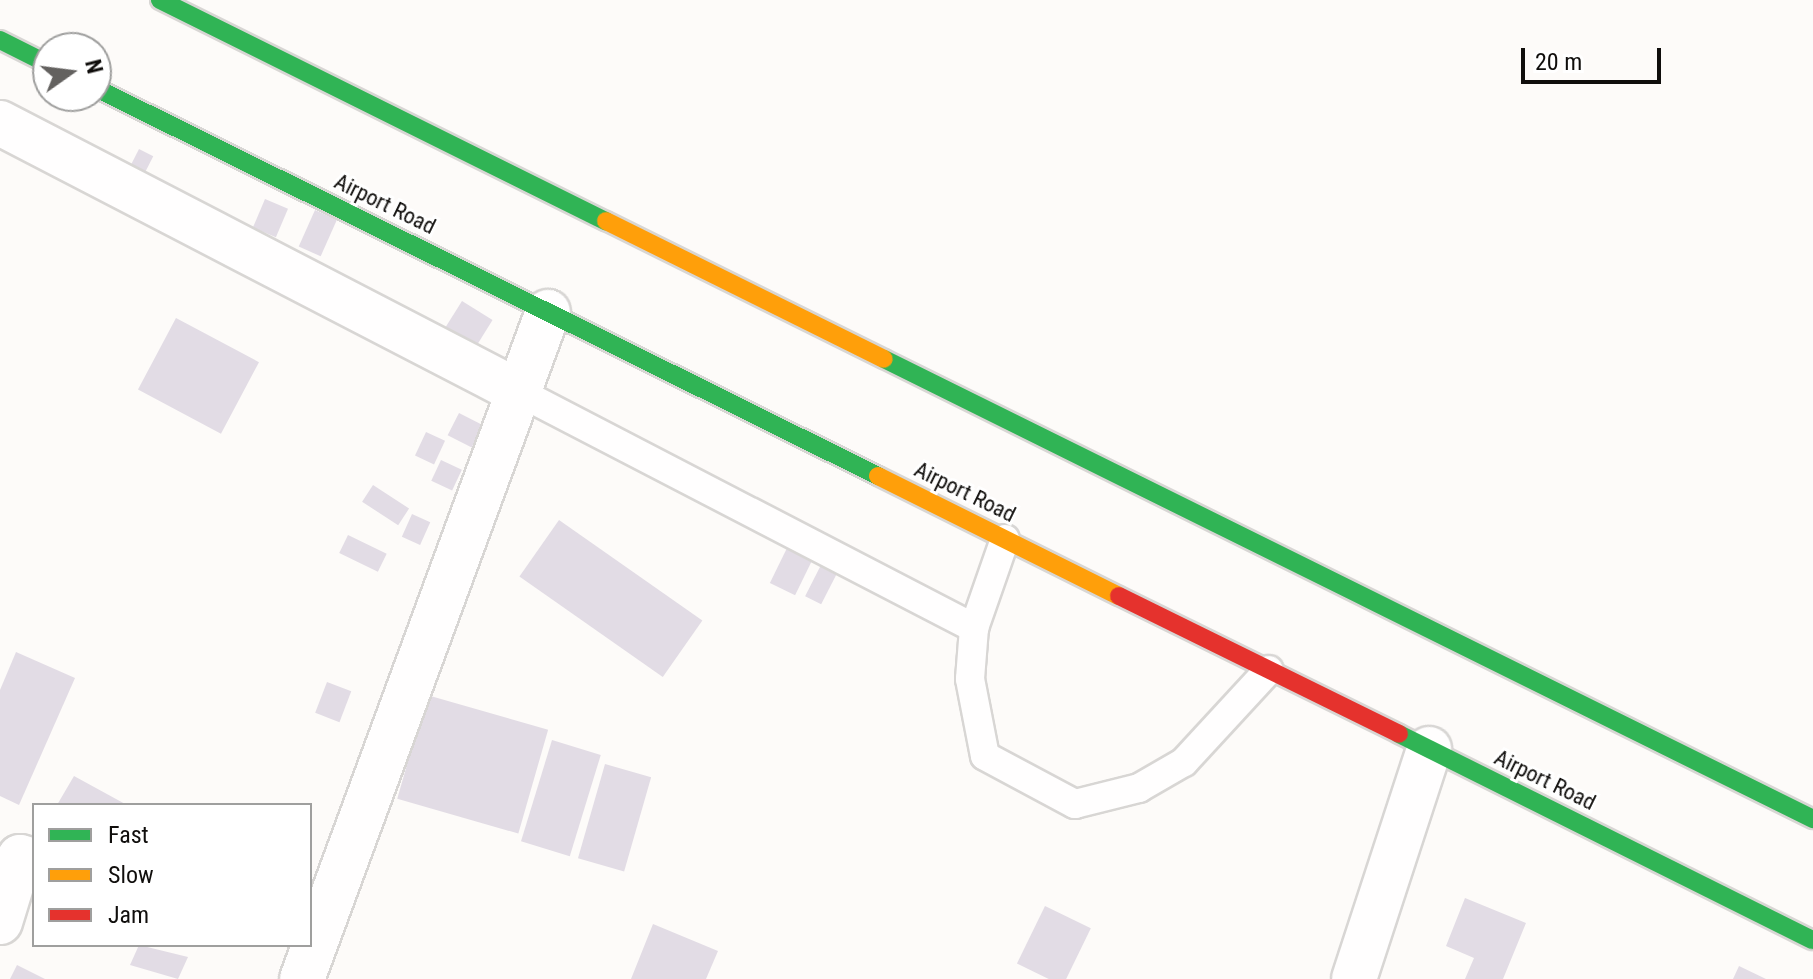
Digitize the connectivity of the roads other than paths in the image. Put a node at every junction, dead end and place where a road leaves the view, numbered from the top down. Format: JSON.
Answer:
{"nodes":[{"id":1,"x":160,"y":0,"type":"edge"},
{"id":2,"x":0,"y":40,"type":"edge"},
{"id":3,"x":32,"y":56,"type":"edge"},
{"id":4,"x":112,"y":96,"type":"edge"},
{"id":5,"x":0,"y":123,"type":"edge"},
{"id":6,"x":548,"y":312,"type":"junction"},
{"id":7,"x":519,"y":392,"type":"junction"},
{"id":8,"x":1005,"y":539,"type":"junction"},
{"id":9,"x":974,"y":628,"type":"junction"},
{"id":10,"x":1269,"y":670,"type":"junction"},
{"id":11,"x":1429,"y":749,"type":"junction"},
{"id":12,"x":1813,"y":819,"type":"edge"},
{"id":13,"x":32,"y":860,"type":"edge"},
{"id":14,"x":0,"y":922,"type":"edge"},
{"id":15,"x":314,"y":935,"type":"edge"},
{"id":16,"x":1813,"y":940,"type":"edge"},
{"id":17,"x":311,"y":947,"type":"edge"},
{"id":18,"x":302,"y":979,"type":"edge"},
{"id":19,"x":1354,"y":979,"type":"edge"}],
"edges":[{"from":1,"to":12,"type":"highway"},
{"from":2,"to":3,"type":"highway"},
{"from":4,"to":6,"type":"highway","name":"Airport Road"},
{"from":5,"to":7,"type":"street"},
{"from":6,"to":7,"type":"street"},
{"from":6,"to":8,"type":"highway","name":"Airport Road"},
{"from":7,"to":9,"type":"lane"},
{"from":7,"to":15,"type":"street"},
{"from":8,"to":9,"type":"lane"},
{"from":8,"to":10,"type":"highway","name":"Airport Road"},
{"from":9,"to":10,"type":"lane"},
{"from":10,"to":11,"type":"highway","name":"Airport Road"},
{"from":11,"to":16,"type":"highway","name":"Airport Road"},
{"from":11,"to":19,"type":"street"},
{"from":13,"to":14,"type":"street"},
{"from":17,"to":18,"type":"street"}]}
